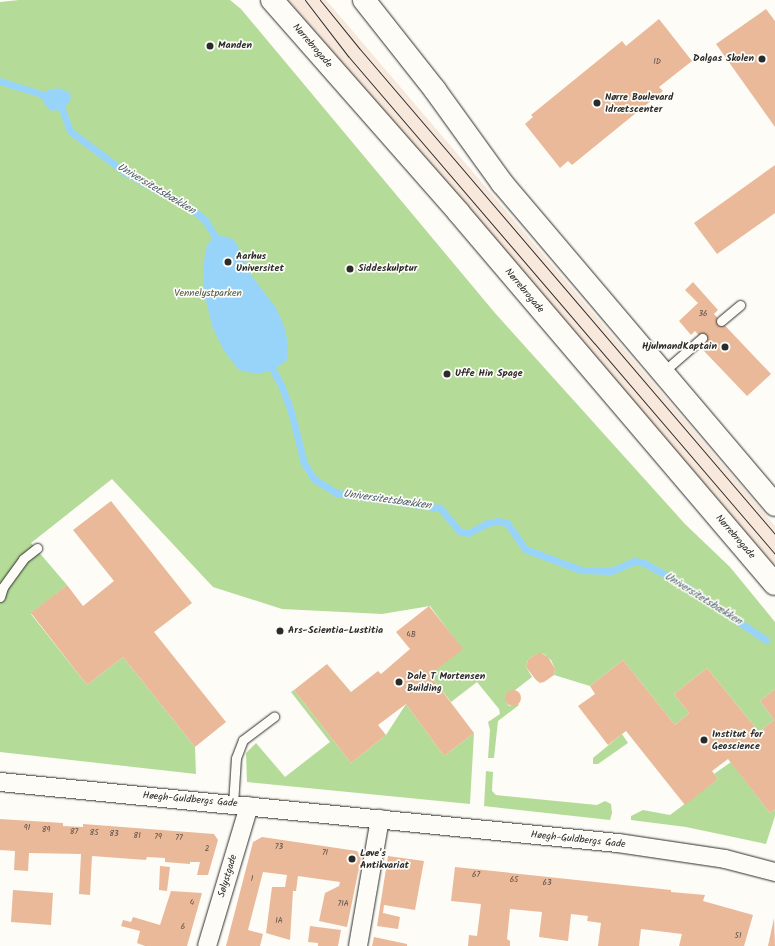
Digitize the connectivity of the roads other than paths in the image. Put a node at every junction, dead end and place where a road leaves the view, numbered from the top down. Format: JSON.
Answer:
{"nodes":[{"id":1,"x":272,"y":0,"type":"edge"},
{"id":2,"x":364,"y":0,"type":"edge"},
{"id":3,"x":740,"y":305,"type":"dead end"},
{"id":4,"x":721,"y":321,"type":"dead end"},
{"id":5,"x":702,"y":338,"type":"dead end"},
{"id":6,"x":663,"y":372,"type":"junction"},
{"id":7,"x":775,"y":505,"type":"edge"},
{"id":8,"x":36,"y":548,"type":"dead end"},
{"id":9,"x":775,"y":584,"type":"edge"},
{"id":10,"x":0,"y":597,"type":"edge"},
{"id":11,"x":274,"y":717,"type":"dead end"},
{"id":12,"x":0,"y":782,"type":"edge"},
{"id":13,"x":241,"y":805,"type":"junction"},
{"id":14,"x":380,"y":819,"type":"junction"},
{"id":15,"x":775,"y":872,"type":"edge"},
{"id":16,"x":207,"y":946,"type":"edge"},
{"id":17,"x":358,"y":946,"type":"edge"}],
"edges":[{"from":1,"to":9,"type":"main road","name":"Nørrebrogade"},
{"from":2,"to":6,"type":"main road"},
{"from":3,"to":4,"type":"lane"},
{"from":5,"to":6,"type":"lane"},
{"from":6,"to":7,"type":"main road"},
{"from":8,"to":10,"type":"lane"},
{"from":11,"to":13,"type":"lane"},
{"from":12,"to":13,"type":"street","name":"Høegh-Guldbergs Gade"},
{"from":13,"to":14,"type":"street","name":"Høegh-Guldbergs Gade"},
{"from":13,"to":16,"type":"street","name":"Sølystgade"},
{"from":14,"to":15,"type":"street","name":"Høegh-Guldbergs Gade"},
{"from":14,"to":17,"type":"street"}]}
